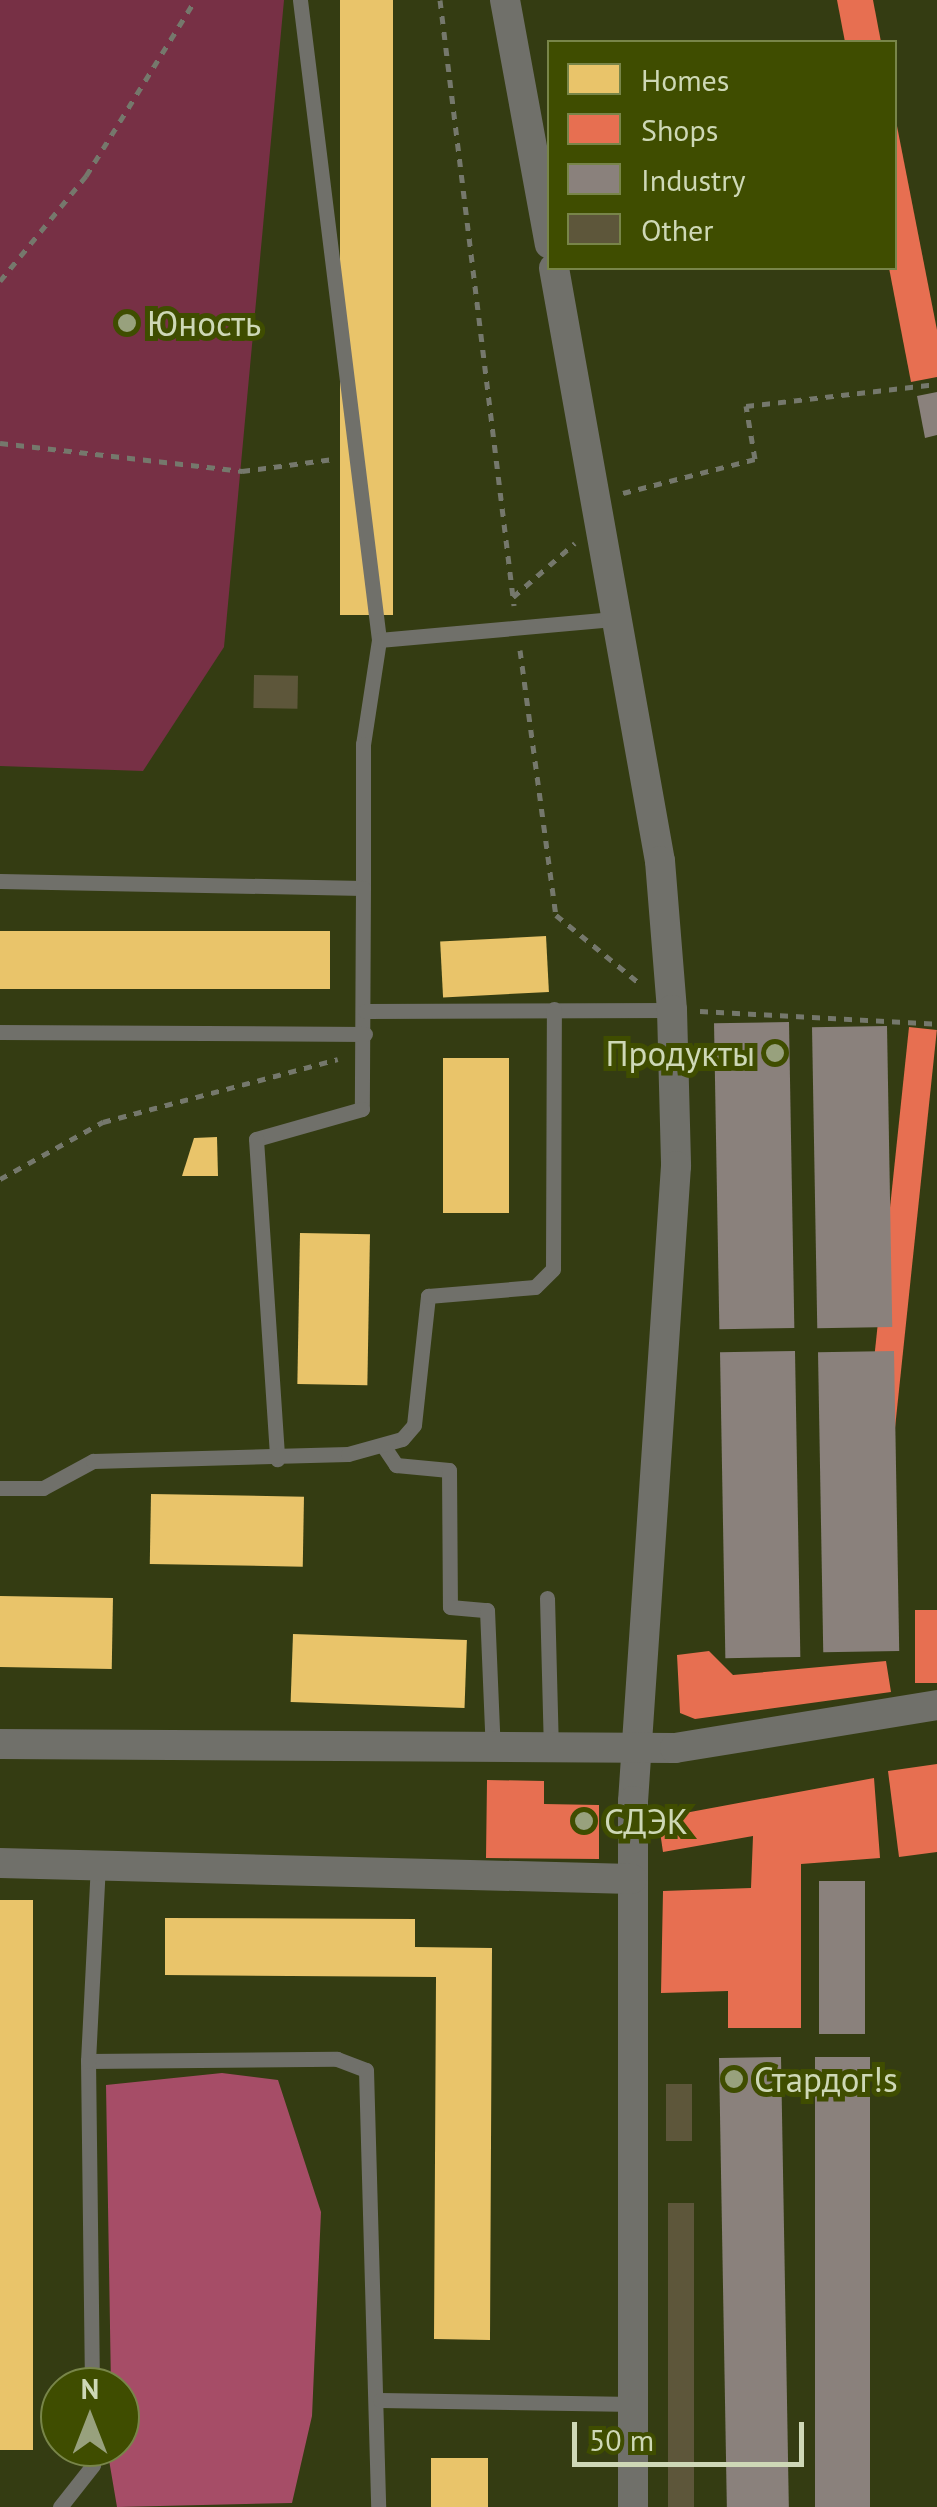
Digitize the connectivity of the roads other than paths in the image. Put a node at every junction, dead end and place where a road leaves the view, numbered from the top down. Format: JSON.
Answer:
{"nodes":[{"id":1,"x":300,"y":0,"type":"edge"},
{"id":2,"x":505,"y":0,"type":"edge"},
{"id":3,"x":547,"y":228,"type":"edge"},
{"id":4,"x":554,"y":270,"type":"edge"},
{"id":5,"x":616,"y":618,"type":"junction"},
{"id":6,"x":379,"y":640,"type":"junction"},
{"id":7,"x":0,"y":881,"type":"edge"},
{"id":8,"x":363,"y":888,"type":"junction"},
{"id":9,"x":554,"y":1009,"type":"junction"},
{"id":10,"x":672,"y":1010,"type":"junction"},
{"id":11,"x":365,"y":1011,"type":"junction"},
{"id":12,"x":0,"y":1032,"type":"edge"},
{"id":13,"x":365,"y":1034,"type":"junction"},
{"id":14,"x":384,"y":1447,"type":"junction"},
{"id":15,"x":277,"y":1459,"type":"junction"},
{"id":16,"x":0,"y":1488,"type":"edge"},
{"id":17,"x":547,"y":1598,"type":"dead end"},
{"id":18,"x":937,"y":1705,"type":"edge"},
{"id":19,"x":0,"y":1744,"type":"edge"},
{"id":20,"x":642,"y":1749,"type":"junction"},
{"id":21,"x":551,"y":1750,"type":"junction"},
{"id":22,"x":493,"y":1752,"type":"junction"},
{"id":23,"x":0,"y":1863,"type":"edge"},
{"id":24,"x":98,"y":1864,"type":"junction"},
{"id":25,"x":632,"y":1879,"type":"junction"},
{"id":26,"x":88,"y":2061,"type":"junction"},
{"id":27,"x":92,"y":2367,"type":"edge"},
{"id":28,"x":380,"y":2400,"type":"junction"},
{"id":29,"x":634,"y":2404,"type":"junction"},
{"id":30,"x":91,"y":2467,"type":"edge"},
{"id":31,"x":60,"y":2507,"type":"edge"},
{"id":32,"x":378,"y":2507,"type":"edge"},
{"id":33,"x":634,"y":2507,"type":"edge"}],
"edges":[{"from":1,"to":6,"type":"lane"},
{"from":2,"to":3,"type":"street"},
{"from":4,"to":5,"type":"street"},
{"from":5,"to":6,"type":"lane"},
{"from":5,"to":10,"type":"street"},
{"from":6,"to":8,"type":"lane"},
{"from":7,"to":8,"type":"lane"},
{"from":8,"to":11,"type":"lane"},
{"from":9,"to":10,"type":"lane"},
{"from":9,"to":11,"type":"lane"},
{"from":9,"to":14,"type":"lane"},
{"from":10,"to":20,"type":"street"},
{"from":11,"to":13,"type":"lane"},
{"from":12,"to":13,"type":"lane"},
{"from":13,"to":15,"type":"lane"},
{"from":14,"to":15,"type":"lane"},
{"from":14,"to":22,"type":"lane"},
{"from":15,"to":16,"type":"lane"},
{"from":17,"to":21,"type":"lane"},
{"from":18,"to":20,"type":"street"},
{"from":19,"to":22,"type":"street"},
{"from":20,"to":21,"type":"street"},
{"from":20,"to":25,"type":"street"},
{"from":21,"to":22,"type":"street"},
{"from":23,"to":24,"type":"street"},
{"from":24,"to":25,"type":"street"},
{"from":24,"to":26,"type":"lane"},
{"from":25,"to":29,"type":"street"},
{"from":26,"to":27,"type":"lane"},
{"from":26,"to":28,"type":"lane"},
{"from":28,"to":29,"type":"lane"},
{"from":28,"to":32,"type":"lane"},
{"from":29,"to":33,"type":"street"},
{"from":30,"to":31,"type":"lane"}]}
